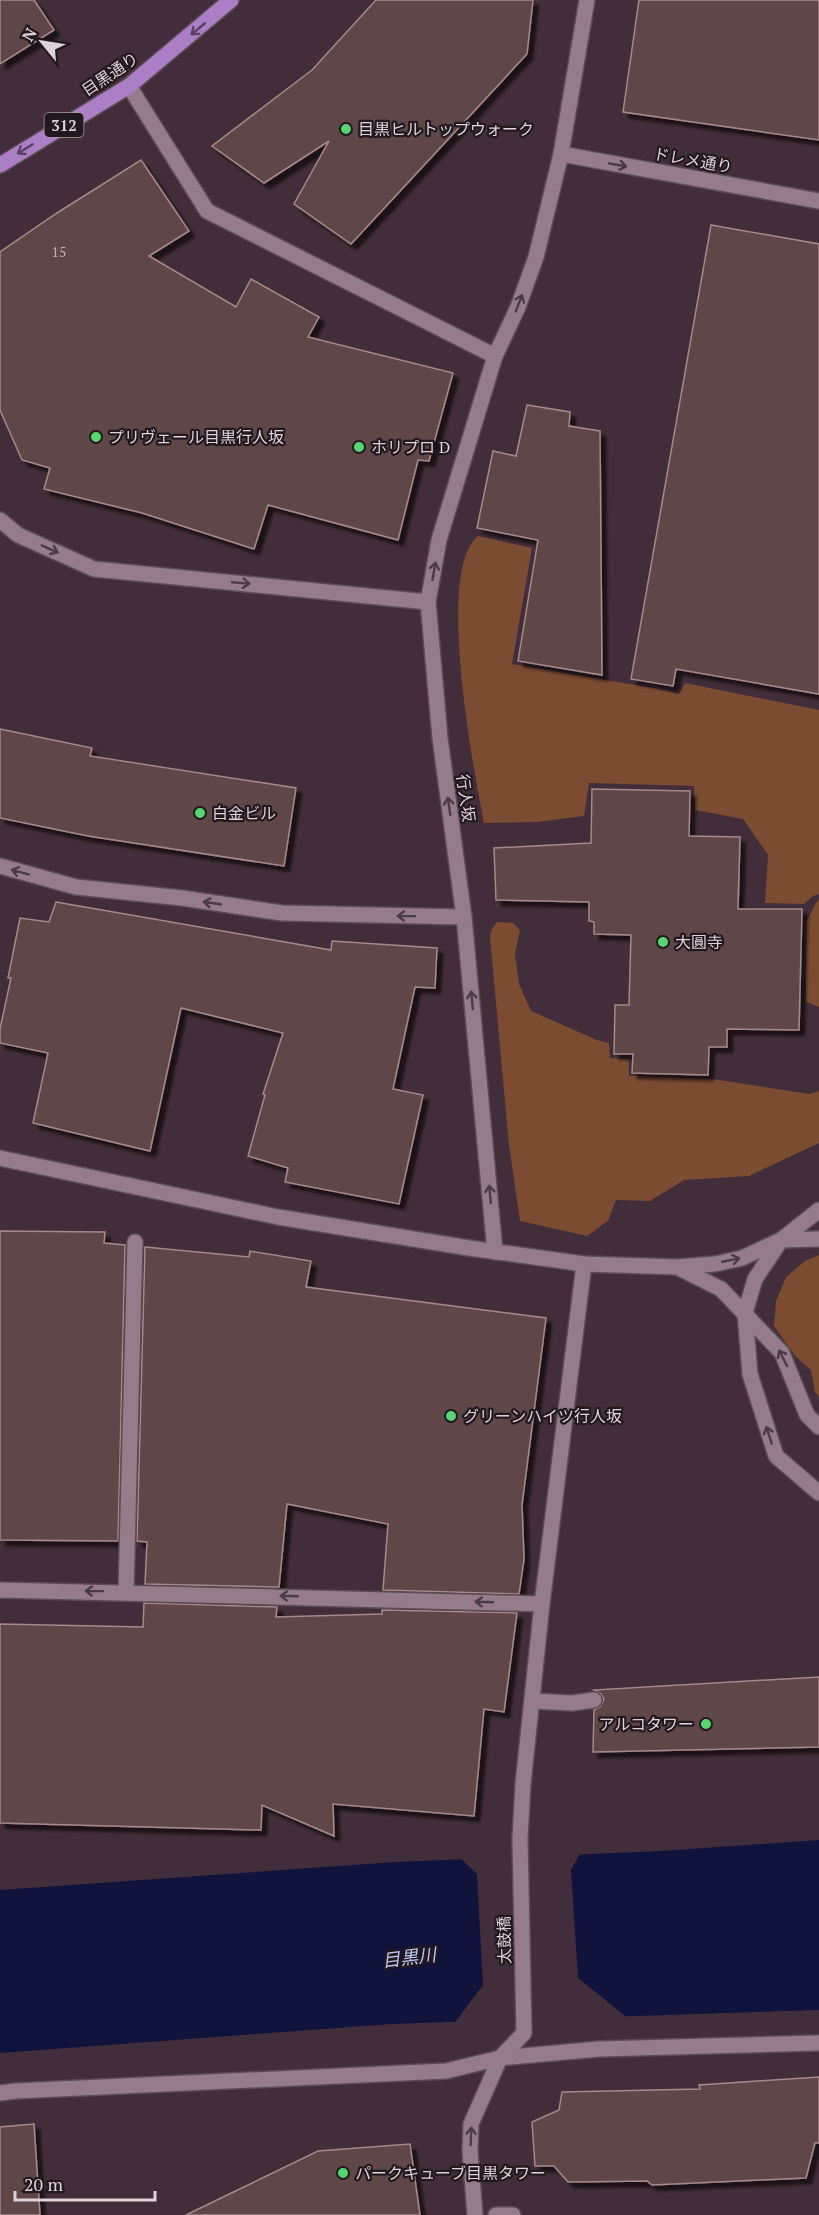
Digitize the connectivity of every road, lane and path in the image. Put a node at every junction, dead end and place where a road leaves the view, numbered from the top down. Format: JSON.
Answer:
{"nodes":[{"id":1,"x":231,"y":0,"type":"edge"},
{"id":2,"x":587,"y":0,"type":"edge"},
{"id":3,"x":129,"y":86,"type":"junction"},
{"id":4,"x":561,"y":154,"type":"junction"},
{"id":5,"x":0,"y":165,"type":"edge"},
{"id":6,"x":819,"y":201,"type":"edge"},
{"id":7,"x":495,"y":356,"type":"junction"},
{"id":8,"x":0,"y":520,"type":"edge"},
{"id":9,"x":428,"y":602,"type":"junction"},
{"id":10,"x":0,"y":867,"type":"edge"},
{"id":11,"x":464,"y":917,"type":"junction"},
{"id":12,"x":0,"y":1158,"type":"edge"},
{"id":13,"x":819,"y":1210,"type":"edge"},
{"id":14,"x":819,"y":1239,"type":"edge"},
{"id":15,"x":781,"y":1240,"type":"junction"},
{"id":16,"x":135,"y":1242,"type":"dead end"},
{"id":17,"x":495,"y":1252,"type":"junction"},
{"id":18,"x":584,"y":1264,"type":"junction"},
{"id":19,"x":678,"y":1267,"type":"junction"},
{"id":20,"x":745,"y":1313,"type":"junction"},
{"id":21,"x":819,"y":1427,"type":"edge"},
{"id":22,"x":819,"y":1493,"type":"edge"},
{"id":23,"x":0,"y":1590,"type":"edge"},
{"id":24,"x":126,"y":1592,"type":"junction"},
{"id":25,"x":542,"y":1604,"type":"junction"},
{"id":26,"x":532,"y":1701,"type":"junction"},
{"id":27,"x":594,"y":1701,"type":"dead end"},
{"id":28,"x":819,"y":2043,"type":"edge"},
{"id":29,"x":500,"y":2058,"type":"junction"},
{"id":30,"x":0,"y":2093,"type":"edge"},
{"id":31,"x":475,"y":2215,"type":"edge"},
{"id":32,"x":496,"y":2215,"type":"edge"},
{"id":33,"x":513,"y":2215,"type":"edge"}],
"edges":[{"from":1,"to":3,"type":"main road","name":"目黒通り","number":"312","one_way":true},
{"from":2,"to":4,"type":"street","name":"行人坂"},
{"from":3,"to":5,"type":"main road","name":"目黒通り","number":"312","one_way":true},
{"from":3,"to":7,"type":"street"},
{"from":4,"to":6,"type":"street","name":"ドレメ通り","one_way":true},
{"from":7,"to":4,"type":"street","name":"行人坂","one_way":true},
{"from":9,"to":7,"type":"street","name":"行人坂","one_way":true},
{"from":8,"to":9,"type":"street","one_way":true},
{"from":11,"to":9,"type":"street","name":"行人坂","one_way":true},
{"from":11,"to":10,"type":"street","one_way":true},
{"from":17,"to":11,"type":"street","name":"行人坂","one_way":true},
{"from":12,"to":17,"type":"street"},
{"from":13,"to":15,"type":"street"},
{"from":14,"to":15,"type":"street"},
{"from":19,"to":15,"type":"street","one_way":true},
{"from":15,"to":20,"type":"street"},
{"from":16,"to":24,"type":"street"},
{"from":17,"to":18,"type":"street"},
{"from":18,"to":19,"type":"street"},
{"from":18,"to":25,"type":"street","name":"太鼓橋"},
{"from":19,"to":20,"type":"street"},
{"from":21,"to":20,"type":"street","one_way":true},
{"from":22,"to":20,"type":"street","one_way":true},
{"from":24,"to":23,"type":"street","one_way":true},
{"from":25,"to":24,"type":"street","one_way":true},
{"from":25,"to":26,"type":"street","name":"太鼓橋"},
{"from":26,"to":27,"type":"street"},
{"from":26,"to":29,"type":"street","name":"太鼓橋"},
{"from":28,"to":29,"type":"street"},
{"from":29,"to":30,"type":"street"},
{"from":31,"to":29,"type":"street","one_way":true},
{"from":32,"to":33,"type":"street"}]}
